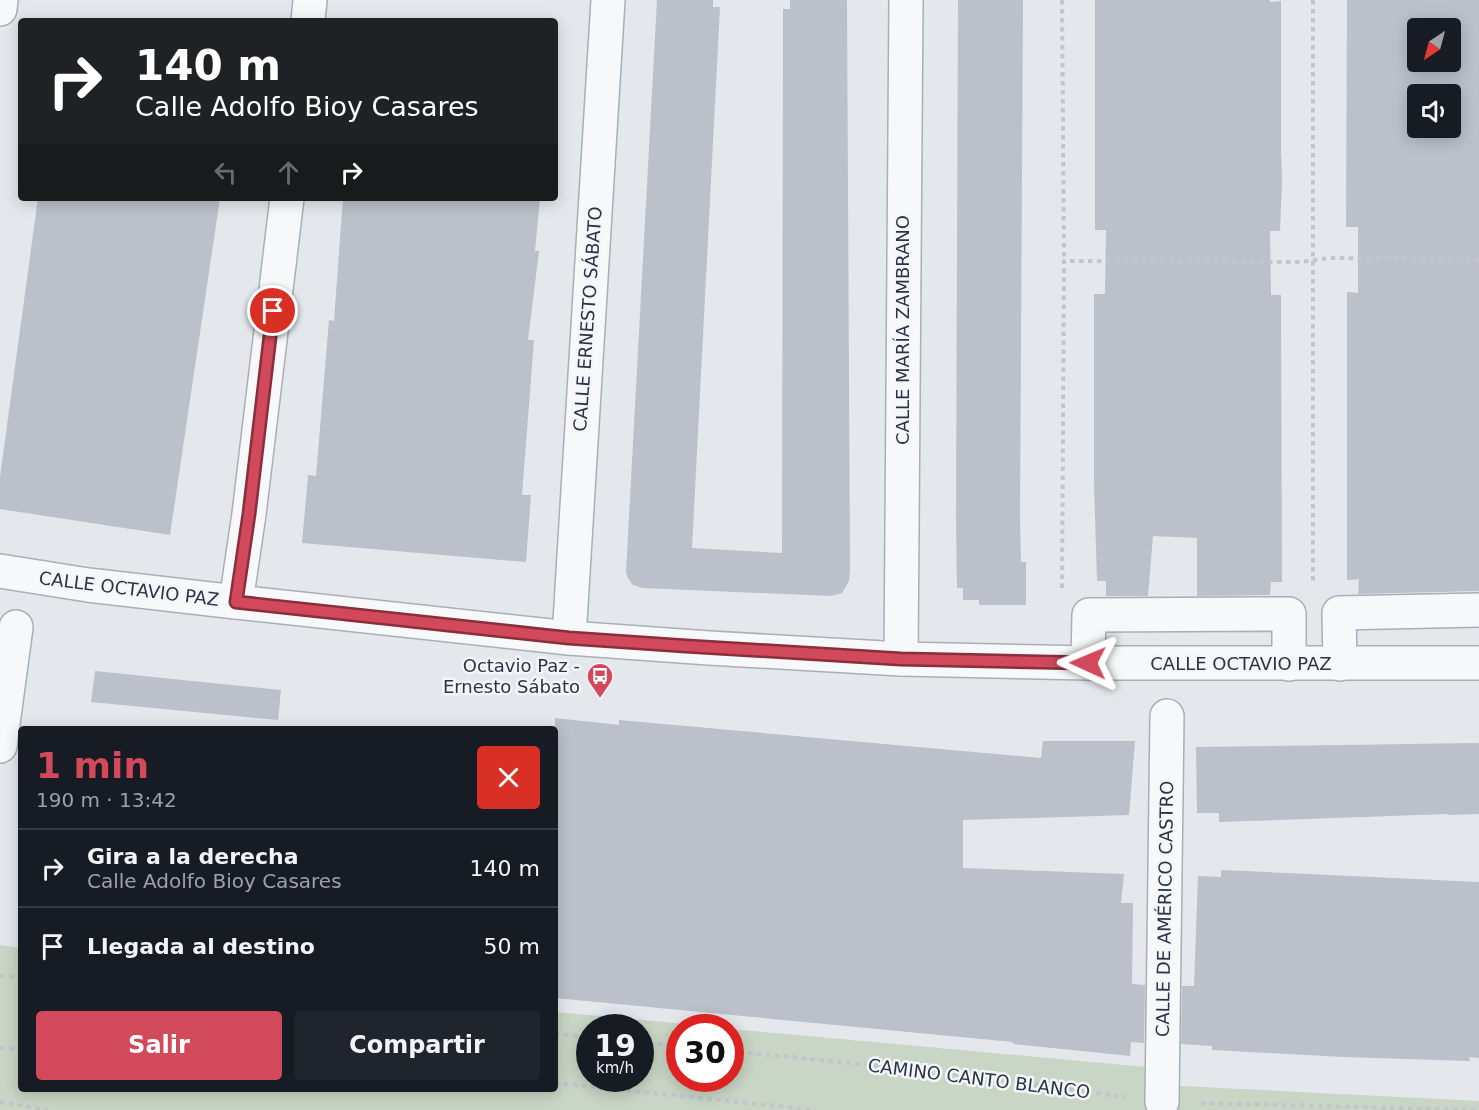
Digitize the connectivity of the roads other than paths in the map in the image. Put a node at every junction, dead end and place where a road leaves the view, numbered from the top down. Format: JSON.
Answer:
{"nodes":[{"id":1,"x":2,"y":0,"type":"edge"},
{"id":2,"x":310,"y":0,"type":"edge"},
{"id":3,"x":608,"y":0,"type":"edge"},
{"id":4,"x":906,"y":0,"type":"edge"},
{"id":5,"x":0,"y":9,"type":"edge"},
{"id":6,"x":308,"y":18,"type":"edge"},
{"id":7,"x":286,"y":201,"type":"edge"},
{"id":8,"x":0,"y":571,"type":"edge"},
{"id":9,"x":236,"y":602,"type":"junction"},
{"id":10,"x":1479,"y":610,"type":"edge"},
{"id":11,"x":16,"y":627,"type":"dead end"},
{"id":12,"x":569,"y":638,"type":"junction"},
{"id":13,"x":901,"y":659,"type":"junction"},
{"id":14,"x":1088,"y":663,"type":"junction"},
{"id":15,"x":1479,"y":663,"type":"edge"},
{"id":16,"x":1289,"y":664,"type":"junction"},
{"id":17,"x":1340,"y":664,"type":"junction"},
{"id":18,"x":1167,"y":716,"type":"dead end"},
{"id":19,"x":0,"y":746,"type":"edge"},
{"id":20,"x":1162,"y":1102,"type":"road end"}],
"edges":[{"from":1,"to":5,"type":"street"},
{"from":2,"to":6,"type":"street"},
{"from":3,"to":12,"type":"street","name":"CALLE ERNESTO SÁBATO"},
{"from":4,"to":13,"type":"street","name":"CALLE MARÍA ZAMBRANO"},
{"from":7,"to":9,"type":"street"},
{"from":8,"to":9,"type":"street","name":"CALLE OCTAVIO PAZ"},
{"from":9,"to":12,"type":"street","name":"CALLE OCTAVIO PAZ"},
{"from":10,"to":17,"type":"street"},
{"from":11,"to":19,"type":"street"},
{"from":12,"to":13,"type":"street","name":"CALLE OCTAVIO PAZ"},
{"from":13,"to":14,"type":"street","name":"CALLE OCTAVIO PAZ"},
{"from":14,"to":16,"type":"street","name":"CALLE OCTAVIO PAZ"},
{"from":14,"to":16,"type":"street"},
{"from":15,"to":17,"type":"street","name":"CALLE OCTAVIO PAZ"},
{"from":16,"to":17,"type":"street","name":"CALLE OCTAVIO PAZ"},
{"from":18,"to":20,"type":"street","name":"CALLE DE AMÉRICO CASTRO"}]}
